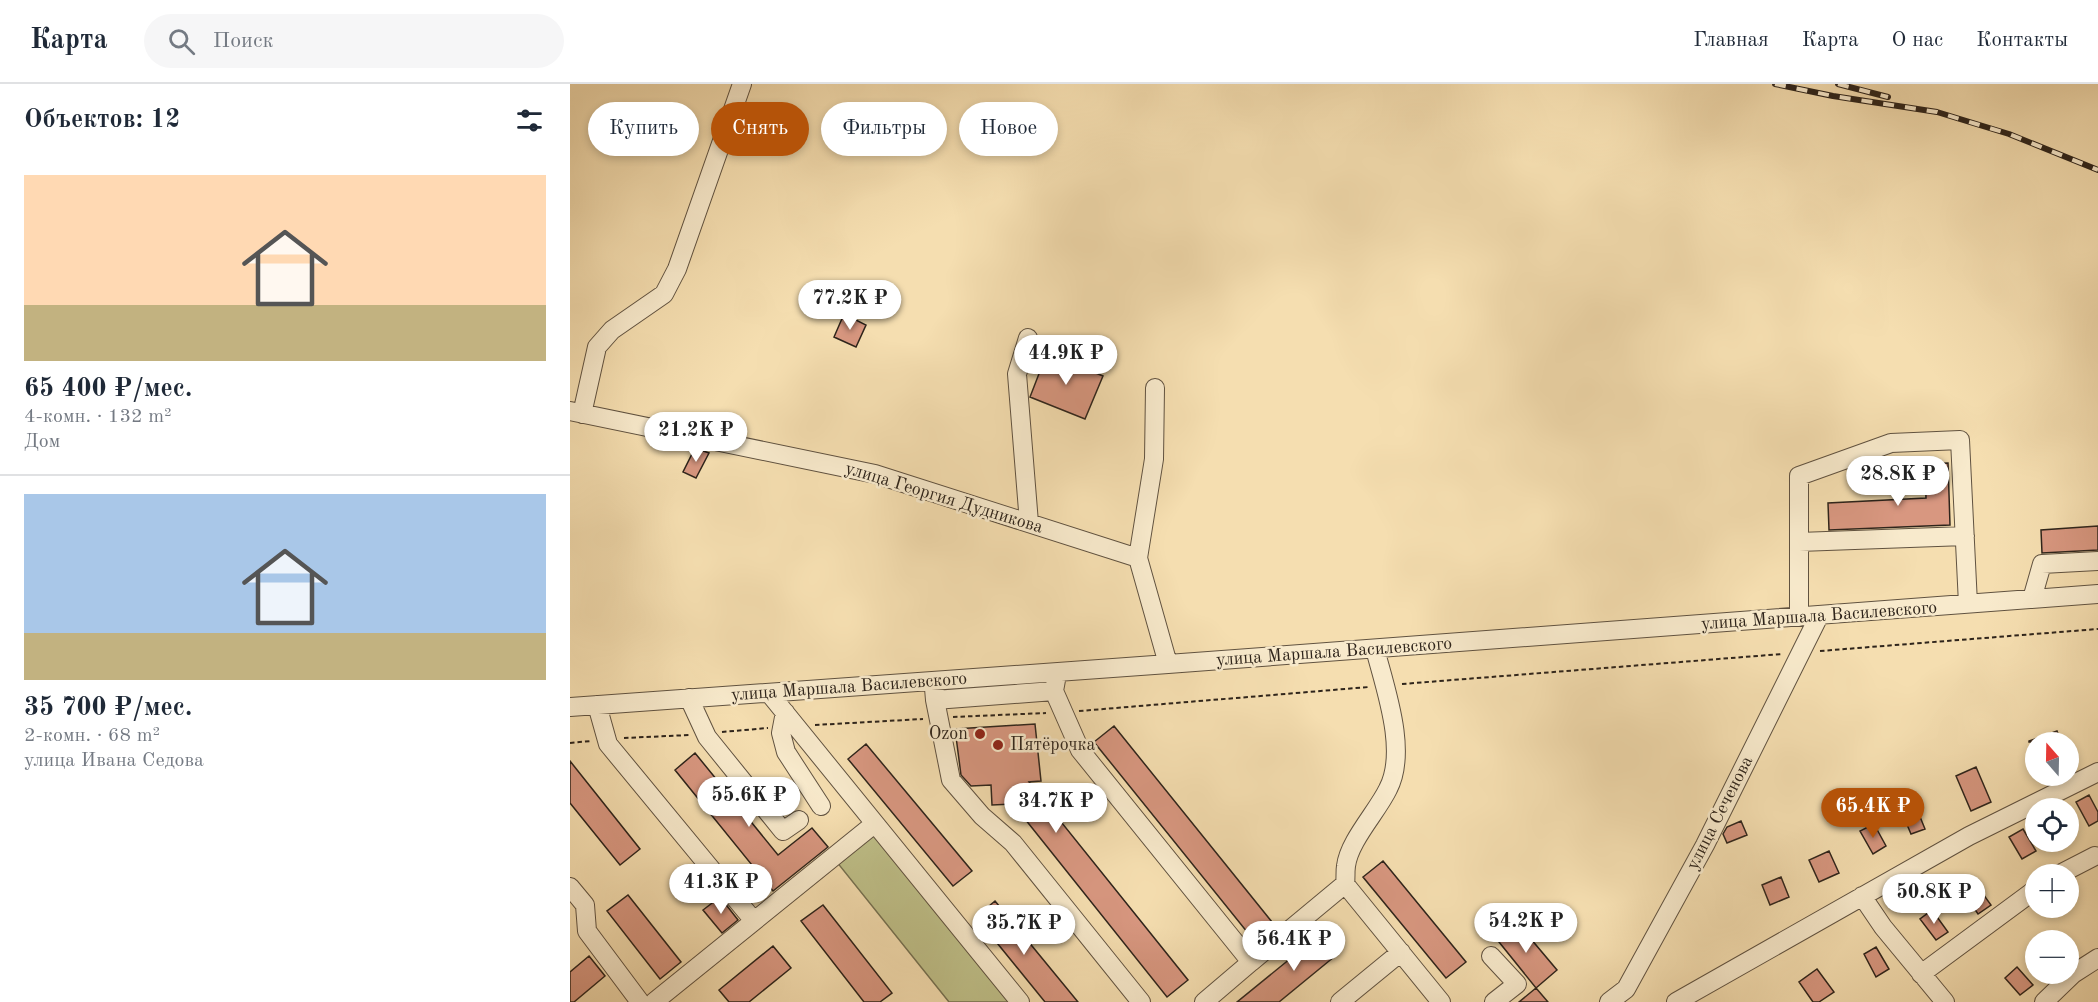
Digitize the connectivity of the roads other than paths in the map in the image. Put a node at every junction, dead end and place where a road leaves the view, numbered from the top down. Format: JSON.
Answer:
{"nodes":[{"id":1,"x":742,"y":84,"type":"edge"},
{"id":2,"x":1028,"y":338,"type":"dead end"},
{"id":3,"x":1155,"y":388,"type":"dead end"},
{"id":4,"x":576,"y":412,"type":"edge"},
{"id":5,"x":1029,"y":523,"type":"junction"},
{"id":6,"x":1965,"y":536,"type":"junction"},
{"id":7,"x":1799,"y":542,"type":"junction"},
{"id":8,"x":1137,"y":558,"type":"junction"},
{"id":9,"x":2098,"y":561,"type":"edge"},
{"id":10,"x":2098,"y":594,"type":"edge"},
{"id":11,"x":2032,"y":599,"type":"junction"},
{"id":12,"x":1968,"y":604,"type":"junction"},
{"id":13,"x":1819,"y":616,"type":"junction"},
{"id":14,"x":1799,"y":617,"type":"junction"},
{"id":15,"x":1375,"y":649,"type":"junction"},
{"id":16,"x":1168,"y":664,"type":"junction"},
{"id":17,"x":1058,"y":672,"type":"junction"},
{"id":18,"x":934,"y":681,"type":"junction"},
{"id":19,"x":1054,"y":691,"type":"junction"},
{"id":20,"x":770,"y":693,"type":"junction"},
{"id":21,"x":689,"y":698,"type":"junction"},
{"id":22,"x":597,"y":705,"type":"junction"},
{"id":23,"x":570,"y":707,"type":"edge"},
{"id":24,"x":937,"y":709,"type":"junction"},
{"id":25,"x":788,"y":722,"type":"junction"},
{"id":26,"x":2098,"y":772,"type":"edge"},
{"id":27,"x":821,"y":806,"type":"dead end"},
{"id":28,"x":799,"y":820,"type":"dead end"},
{"id":29,"x":868,"y":829,"type":"dead end"},
{"id":30,"x":2095,"y":856,"type":"dead end"},
{"id":31,"x":2079,"y":864,"type":"edge"},
{"id":32,"x":1346,"y":884,"type":"junction"},
{"id":33,"x":570,"y":887,"type":"edge"},
{"id":34,"x":1862,"y":896,"type":"junction"},
{"id":35,"x":2025,"y":897,"type":"edge"},
{"id":36,"x":754,"y":921,"type":"junction"},
{"id":37,"x":1401,"y":952,"type":"junction"},
{"id":38,"x":1491,"y":956,"type":"dead end"},
{"id":39,"x":2098,"y":958,"type":"edge"},
{"id":40,"x":1251,"y":962,"type":"junction"},
{"id":41,"x":1921,"y":974,"type":"junction"},
{"id":42,"x":1612,"y":1001,"type":"edge"},
{"id":43,"x":640,"y":1002,"type":"edge"},
{"id":44,"x":654,"y":1002,"type":"edge"},
{"id":45,"x":1020,"y":1002,"type":"edge"},
{"id":46,"x":1141,"y":1002,"type":"edge"},
{"id":47,"x":1204,"y":1002,"type":"edge"},
{"id":48,"x":1340,"y":1002,"type":"edge"},
{"id":49,"x":1441,"y":1002,"type":"edge"},
{"id":50,"x":1494,"y":1002,"type":"edge"},
{"id":51,"x":1676,"y":1002,"type":"edge"},
{"id":52,"x":1945,"y":1002,"type":"edge"},
{"id":53,"x":2044,"y":1002,"type":"edge"}],
"edges":[{"from":1,"to":4,"type":"street"},
{"from":2,"to":5,"type":"street"},
{"from":3,"to":8,"type":"street"},
{"from":4,"to":5,"type":"street","name":"улица Георгия Дудникова"},
{"from":5,"to":8,"type":"street","name":"улица Георгия Дудникова"},
{"from":6,"to":7,"type":"street"},
{"from":6,"to":7,"type":"street"},
{"from":6,"to":12,"type":"street"},
{"from":7,"to":14,"type":"street"},
{"from":8,"to":16,"type":"street"},
{"from":9,"to":11,"type":"street"},
{"from":10,"to":11,"type":"street","name":"улица Маршала Василевского"},
{"from":11,"to":12,"type":"street","name":"улица Маршала Василевского"},
{"from":12,"to":13,"type":"street","name":"улица Маршала Василевского"},
{"from":13,"to":14,"type":"street","name":"улица Маршала Василевского"},
{"from":13,"to":42,"type":"street","name":"улица Сеченова"},
{"from":14,"to":15,"type":"street","name":"улица Маршала Василевского"},
{"from":15,"to":16,"type":"street","name":"улица Маршала Василевского"},
{"from":15,"to":32,"type":"street"},
{"from":16,"to":17,"type":"street","name":"улица Маршала Василевского"},
{"from":17,"to":18,"type":"street","name":"улица Маршала Василевского"},
{"from":17,"to":19,"type":"street"},
{"from":18,"to":20,"type":"street","name":"улица Маршала Василевского"},
{"from":18,"to":24,"type":"street"},
{"from":19,"to":24,"type":"street"},
{"from":19,"to":40,"type":"street"},
{"from":20,"to":21,"type":"street","name":"улица Маршала Василевского"},
{"from":20,"to":25,"type":"street"},
{"from":21,"to":22,"type":"street","name":"улица Маршала Василевского"},
{"from":21,"to":28,"type":"street"},
{"from":22,"to":23,"type":"street","name":"улица Маршала Василевского"},
{"from":22,"to":36,"type":"street"},
{"from":24,"to":46,"type":"street"},
{"from":25,"to":27,"type":"street"},
{"from":25,"to":45,"type":"street"},
{"from":26,"to":34,"type":"street"},
{"from":29,"to":36,"type":"street"},
{"from":30,"to":31,"type":"street"},
{"from":32,"to":37,"type":"street"},
{"from":32,"to":40,"type":"street"},
{"from":33,"to":43,"type":"street"},
{"from":34,"to":41,"type":"street"},
{"from":34,"to":51,"type":"street"},
{"from":35,"to":41,"type":"street"},
{"from":36,"to":44,"type":"street"},
{"from":37,"to":48,"type":"street"},
{"from":37,"to":49,"type":"street"},
{"from":38,"to":50,"type":"street"},
{"from":39,"to":53,"type":"street"},
{"from":40,"to":47,"type":"street"},
{"from":41,"to":52,"type":"street"}]}
